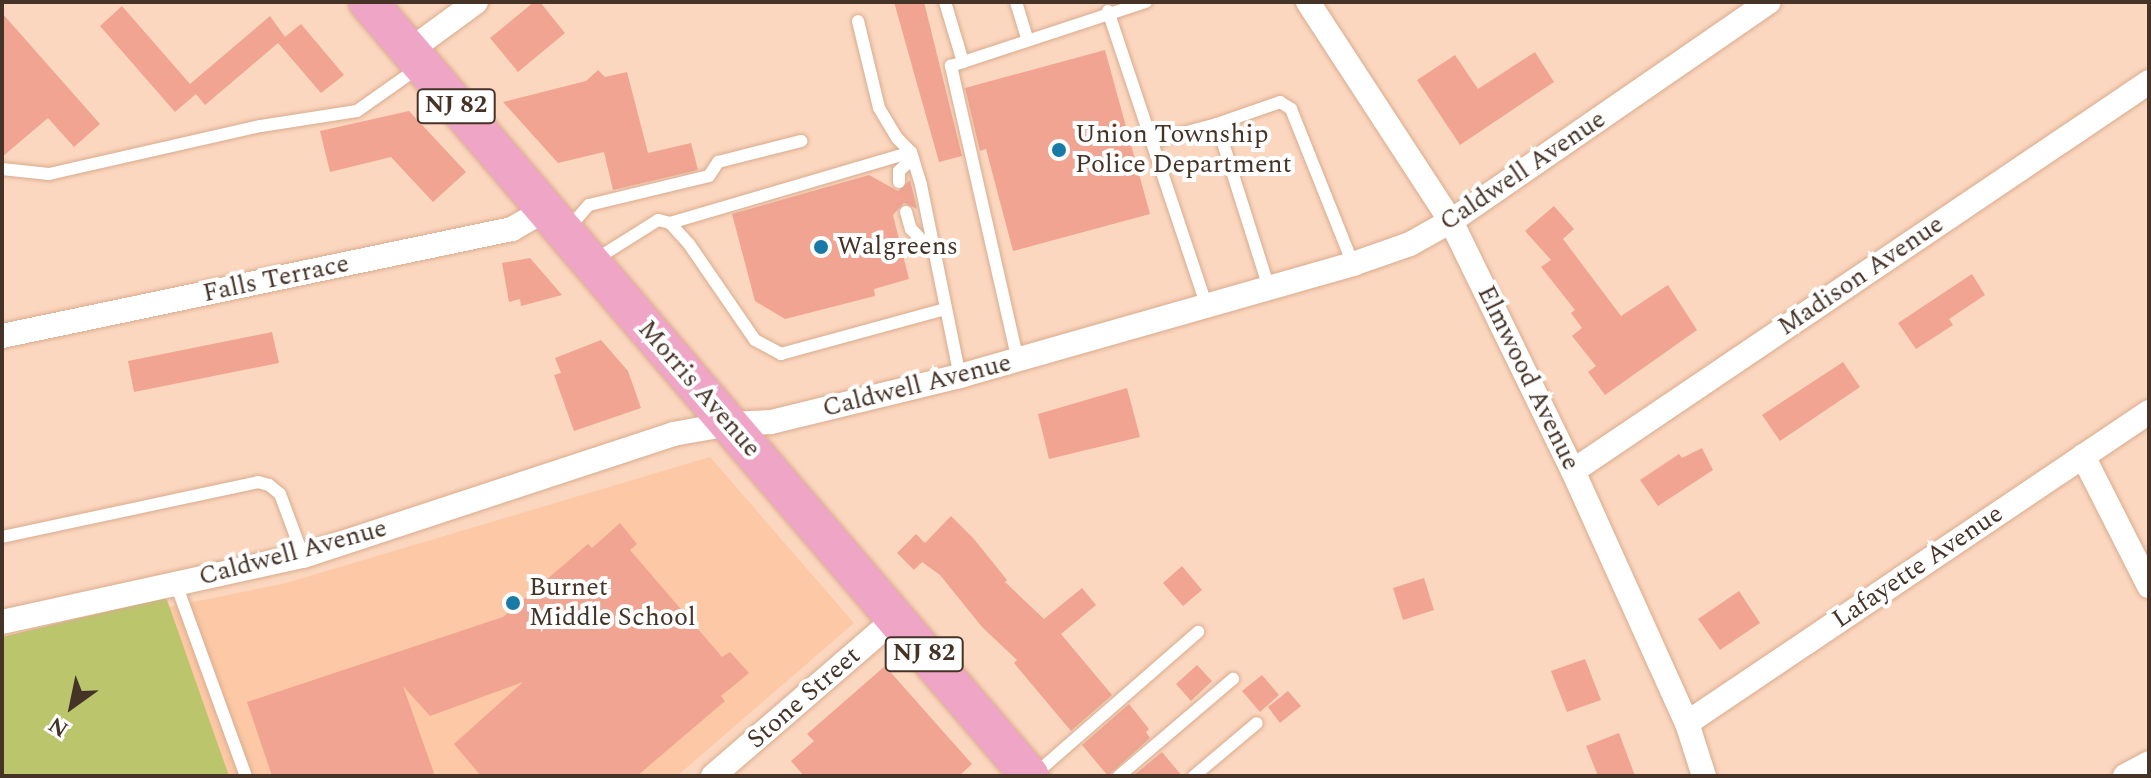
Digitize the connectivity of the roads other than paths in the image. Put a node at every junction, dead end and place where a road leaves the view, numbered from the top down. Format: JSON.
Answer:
{"nodes":[{"id":1,"x":368,"y":2,"type":"edge"},
{"id":2,"x":476,"y":2,"type":"edge"},
{"id":3,"x":945,"y":2,"type":"edge"},
{"id":4,"x":1016,"y":2,"type":"edge"},
{"id":5,"x":1146,"y":2,"type":"edge"},
{"id":6,"x":1308,"y":2,"type":"edge"},
{"id":7,"x":1769,"y":2,"type":"edge"},
{"id":8,"x":1743,"y":9,"type":"edge"},
{"id":9,"x":1108,"y":11,"type":"junction"},
{"id":10,"x":858,"y":21,"type":"dead end"},
{"id":11,"x":1027,"y":39,"type":"junction"},
{"id":12,"x":416,"y":58,"type":"junction"},
{"id":13,"x":957,"y":64,"type":"junction"},
{"id":14,"x":2149,"y":82,"type":"edge"},
{"id":15,"x":1217,"y":124,"type":"junction"},
{"id":16,"x":801,"y":141,"type":"dead end"},
{"id":17,"x":1154,"y":141,"type":"junction"},
{"id":18,"x":912,"y":155,"type":"junction"},
{"id":19,"x":2,"y":169,"type":"edge"},
{"id":20,"x":899,"y":182,"type":"dead end"},
{"id":21,"x":906,"y":212,"type":"dead end"},
{"id":22,"x":1451,"y":221,"type":"junction"},
{"id":23,"x":555,"y":222,"type":"junction"},
{"id":24,"x":670,"y":223,"type":"junction"},
{"id":25,"x":935,"y":254,"type":"junction"},
{"id":26,"x":591,"y":263,"type":"junction"},
{"id":27,"x":1353,"y":264,"type":"junction"},
{"id":28,"x":1269,"y":288,"type":"junction"},
{"id":29,"x":1207,"y":307,"type":"junction"},
{"id":30,"x":945,"y":309,"type":"junction"},
{"id":31,"x":2,"y":336,"type":"edge"},
{"id":32,"x":1018,"y":361,"type":"junction"},
{"id":33,"x":960,"y":376,"type":"junction"},
{"id":34,"x":2149,"y":412,"type":"edge"},
{"id":35,"x":730,"y":424,"type":"junction"},
{"id":36,"x":2083,"y":456,"type":"junction"},
{"id":37,"x":1573,"y":471,"type":"junction"},
{"id":38,"x":2,"y":537,"type":"edge"},
{"id":39,"x":303,"y":556,"type":"junction"},
{"id":40,"x":176,"y":584,"type":"junction"},
{"id":41,"x":2149,"y":586,"type":"edge"},
{"id":42,"x":894,"y":620,"type":"junction"},
{"id":43,"x":2,"y":622,"type":"edge"},
{"id":44,"x":1198,"y":632,"type":"dead end"},
{"id":45,"x":1233,"y":679,"type":"dead end"},
{"id":46,"x":1257,"y":723,"type":"dead end"},
{"id":47,"x":1687,"y":723,"type":"junction"},
{"id":48,"x":2149,"y":763,"type":"edge"},
{"id":49,"x":246,"y":776,"type":"edge"},
{"id":50,"x":713,"y":776,"type":"edge"},
{"id":51,"x":1032,"y":776,"type":"edge"},
{"id":52,"x":1119,"y":776,"type":"edge"},
{"id":53,"x":1194,"y":776,"type":"edge"},
{"id":54,"x":1704,"y":776,"type":"edge"},
{"id":55,"x":2125,"y":776,"type":"edge"}],
"edges":[{"from":1,"to":12,"type":"main road","name":"Morris Avenue","number":"NJ 82"},
{"from":2,"to":12,"type":"street"},
{"from":3,"to":13,"type":"lane"},
{"from":4,"to":11,"type":"lane"},
{"from":5,"to":9,"type":"lane"},
{"from":6,"to":22,"type":"street","name":"Elmwood Avenue"},
{"from":7,"to":8,"type":"street","name":"Caldwell Avenue"},
{"from":8,"to":22,"type":"street","name":"Caldwell Avenue"},
{"from":9,"to":11,"type":"lane"},
{"from":9,"to":17,"type":"lane"},
{"from":10,"to":18,"type":"lane"},
{"from":11,"to":13,"type":"lane"},
{"from":12,"to":19,"type":"lane"},
{"from":12,"to":23,"type":"main road","name":"Morris Avenue","number":"NJ 82"},
{"from":13,"to":32,"type":"lane"},
{"from":14,"to":37,"type":"street","name":"Madison Avenue"},
{"from":15,"to":17,"type":"lane"},
{"from":15,"to":27,"type":"lane"},
{"from":15,"to":28,"type":"lane"},
{"from":16,"to":23,"type":"lane"},
{"from":17,"to":29,"type":"lane"},
{"from":18,"to":20,"type":"lane"},
{"from":18,"to":24,"type":"lane"},
{"from":18,"to":25,"type":"lane"},
{"from":21,"to":25,"type":"lane"},
{"from":22,"to":27,"type":"street","name":"Caldwell Avenue"},
{"from":22,"to":37,"type":"street","name":"Elmwood Avenue"},
{"from":23,"to":26,"type":"main road","name":"Morris Avenue","number":"NJ 82"},
{"from":23,"to":31,"type":"street","name":"Falls Terrace"},
{"from":24,"to":26,"type":"lane"},
{"from":24,"to":30,"type":"lane"},
{"from":25,"to":30,"type":"lane"},
{"from":26,"to":35,"type":"main road","name":"Morris Avenue","number":"NJ 82"},
{"from":27,"to":28,"type":"street","name":"Caldwell Avenue"},
{"from":28,"to":29,"type":"street","name":"Caldwell Avenue"},
{"from":29,"to":32,"type":"street","name":"Caldwell Avenue"},
{"from":30,"to":33,"type":"lane"},
{"from":32,"to":33,"type":"street","name":"Caldwell Avenue"},
{"from":33,"to":35,"type":"street","name":"Caldwell Avenue"},
{"from":34,"to":36,"type":"street","name":"Lafayette Avenue"},
{"from":35,"to":39,"type":"street","name":"Caldwell Avenue"},
{"from":35,"to":42,"type":"main road","name":"Morris Avenue","number":"NJ 82"},
{"from":36,"to":41,"type":"street"},
{"from":36,"to":47,"type":"street","name":"Lafayette Avenue"},
{"from":37,"to":47,"type":"street","name":"Elmwood Avenue"},
{"from":38,"to":39,"type":"lane"},
{"from":39,"to":40,"type":"street","name":"Caldwell Avenue"},
{"from":40,"to":43,"type":"street","name":"Caldwell Avenue"},
{"from":40,"to":49,"type":"lane"},
{"from":42,"to":50,"type":"street","name":"Stone Street"},
{"from":42,"to":51,"type":"main road","name":"Morris Avenue","number":"NJ 82"},
{"from":44,"to":51,"type":"lane"},
{"from":45,"to":52,"type":"lane"},
{"from":46,"to":53,"type":"lane"},
{"from":47,"to":54,"type":"street","name":"Elmwood Avenue"},
{"from":48,"to":55,"type":"street"}]}
